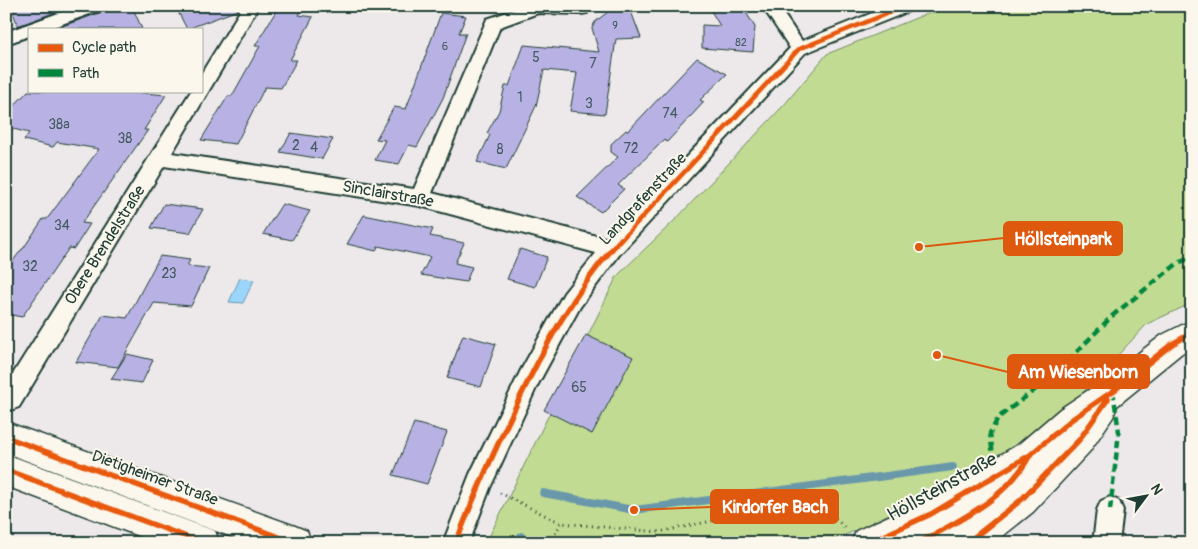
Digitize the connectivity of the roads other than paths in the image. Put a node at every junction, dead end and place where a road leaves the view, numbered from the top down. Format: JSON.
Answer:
{"nodes":[{"id":1,"x":95,"y":6,"type":"edge"},
{"id":2,"x":246,"y":6,"type":"edge"},
{"id":3,"x":770,"y":6,"type":"edge"},
{"id":4,"x":906,"y":6,"type":"edge"},
{"id":5,"x":581,"y":9,"type":"dead end"},
{"id":6,"x":33,"y":28,"type":"edge"},
{"id":7,"x":28,"y":30,"type":"edge"},
{"id":8,"x":6,"y":38,"type":"edge"},
{"id":9,"x":799,"y":49,"type":"junction"},
{"id":10,"x":202,"y":87,"type":"edge"},
{"id":11,"x":199,"y":92,"type":"edge"},
{"id":12,"x":159,"y":158,"type":"junction"},
{"id":13,"x":420,"y":198,"type":"junction"},
{"id":14,"x":612,"y":249,"type":"junction"},
{"id":15,"x":1192,"y":333,"type":"edge"},
{"id":16,"x":1113,"y":391,"type":"junction"},
{"id":17,"x":11,"y":399,"type":"dead end"},
{"id":18,"x":6,"y":437,"type":"edge"},
{"id":19,"x":1030,"y":454,"type":"junction"},
{"id":20,"x":6,"y":470,"type":"edge"},
{"id":21,"x":1110,"y":510,"type":"dead end"},
{"id":22,"x":859,"y":538,"type":"edge"},
{"id":23,"x":202,"y":543,"type":"edge"},
{"id":24,"x":295,"y":543,"type":"edge"},
{"id":25,"x":456,"y":543,"type":"edge"},
{"id":26,"x":919,"y":543,"type":"edge"},
{"id":27,"x":967,"y":543,"type":"edge"},
{"id":28,"x":1106,"y":543,"type":"edge"}],
"edges":[{"from":1,"to":6,"type":"street"},
{"from":2,"to":10,"type":"street","name":"Obere Brendelstraße"},
{"from":3,"to":9,"type":"street"},
{"from":4,"to":9,"type":"street","name":"Landgrafenstraße"},
{"from":5,"to":13,"type":"street"},
{"from":7,"to":8,"type":"street"},
{"from":9,"to":14,"type":"street","name":"Landgrafenstraße"},
{"from":11,"to":12,"type":"street","name":"Obere Brendelstraße"},
{"from":12,"to":13,"type":"street","name":"Sinclairstraße"},
{"from":12,"to":17,"type":"street","name":"Obere Brendelstraße"},
{"from":13,"to":14,"type":"street","name":"Sinclairstraße"},
{"from":14,"to":25,"type":"street","name":"Landgrafenstraße"},
{"from":15,"to":16,"type":"street","name":"Höllsteinstraße"},
{"from":16,"to":19,"type":"street","name":"Höllsteinstraße"},
{"from":16,"to":27,"type":"street","name":"Höllsteinstraße"},
{"from":18,"to":24,"type":"street","name":"Dietigheimer Straße"},
{"from":19,"to":22,"type":"street","name":"Höllsteinstraße"},
{"from":19,"to":26,"type":"street","name":"Höllsteinstraße"},
{"from":20,"to":23,"type":"street"},
{"from":21,"to":28,"type":"street"}]}
